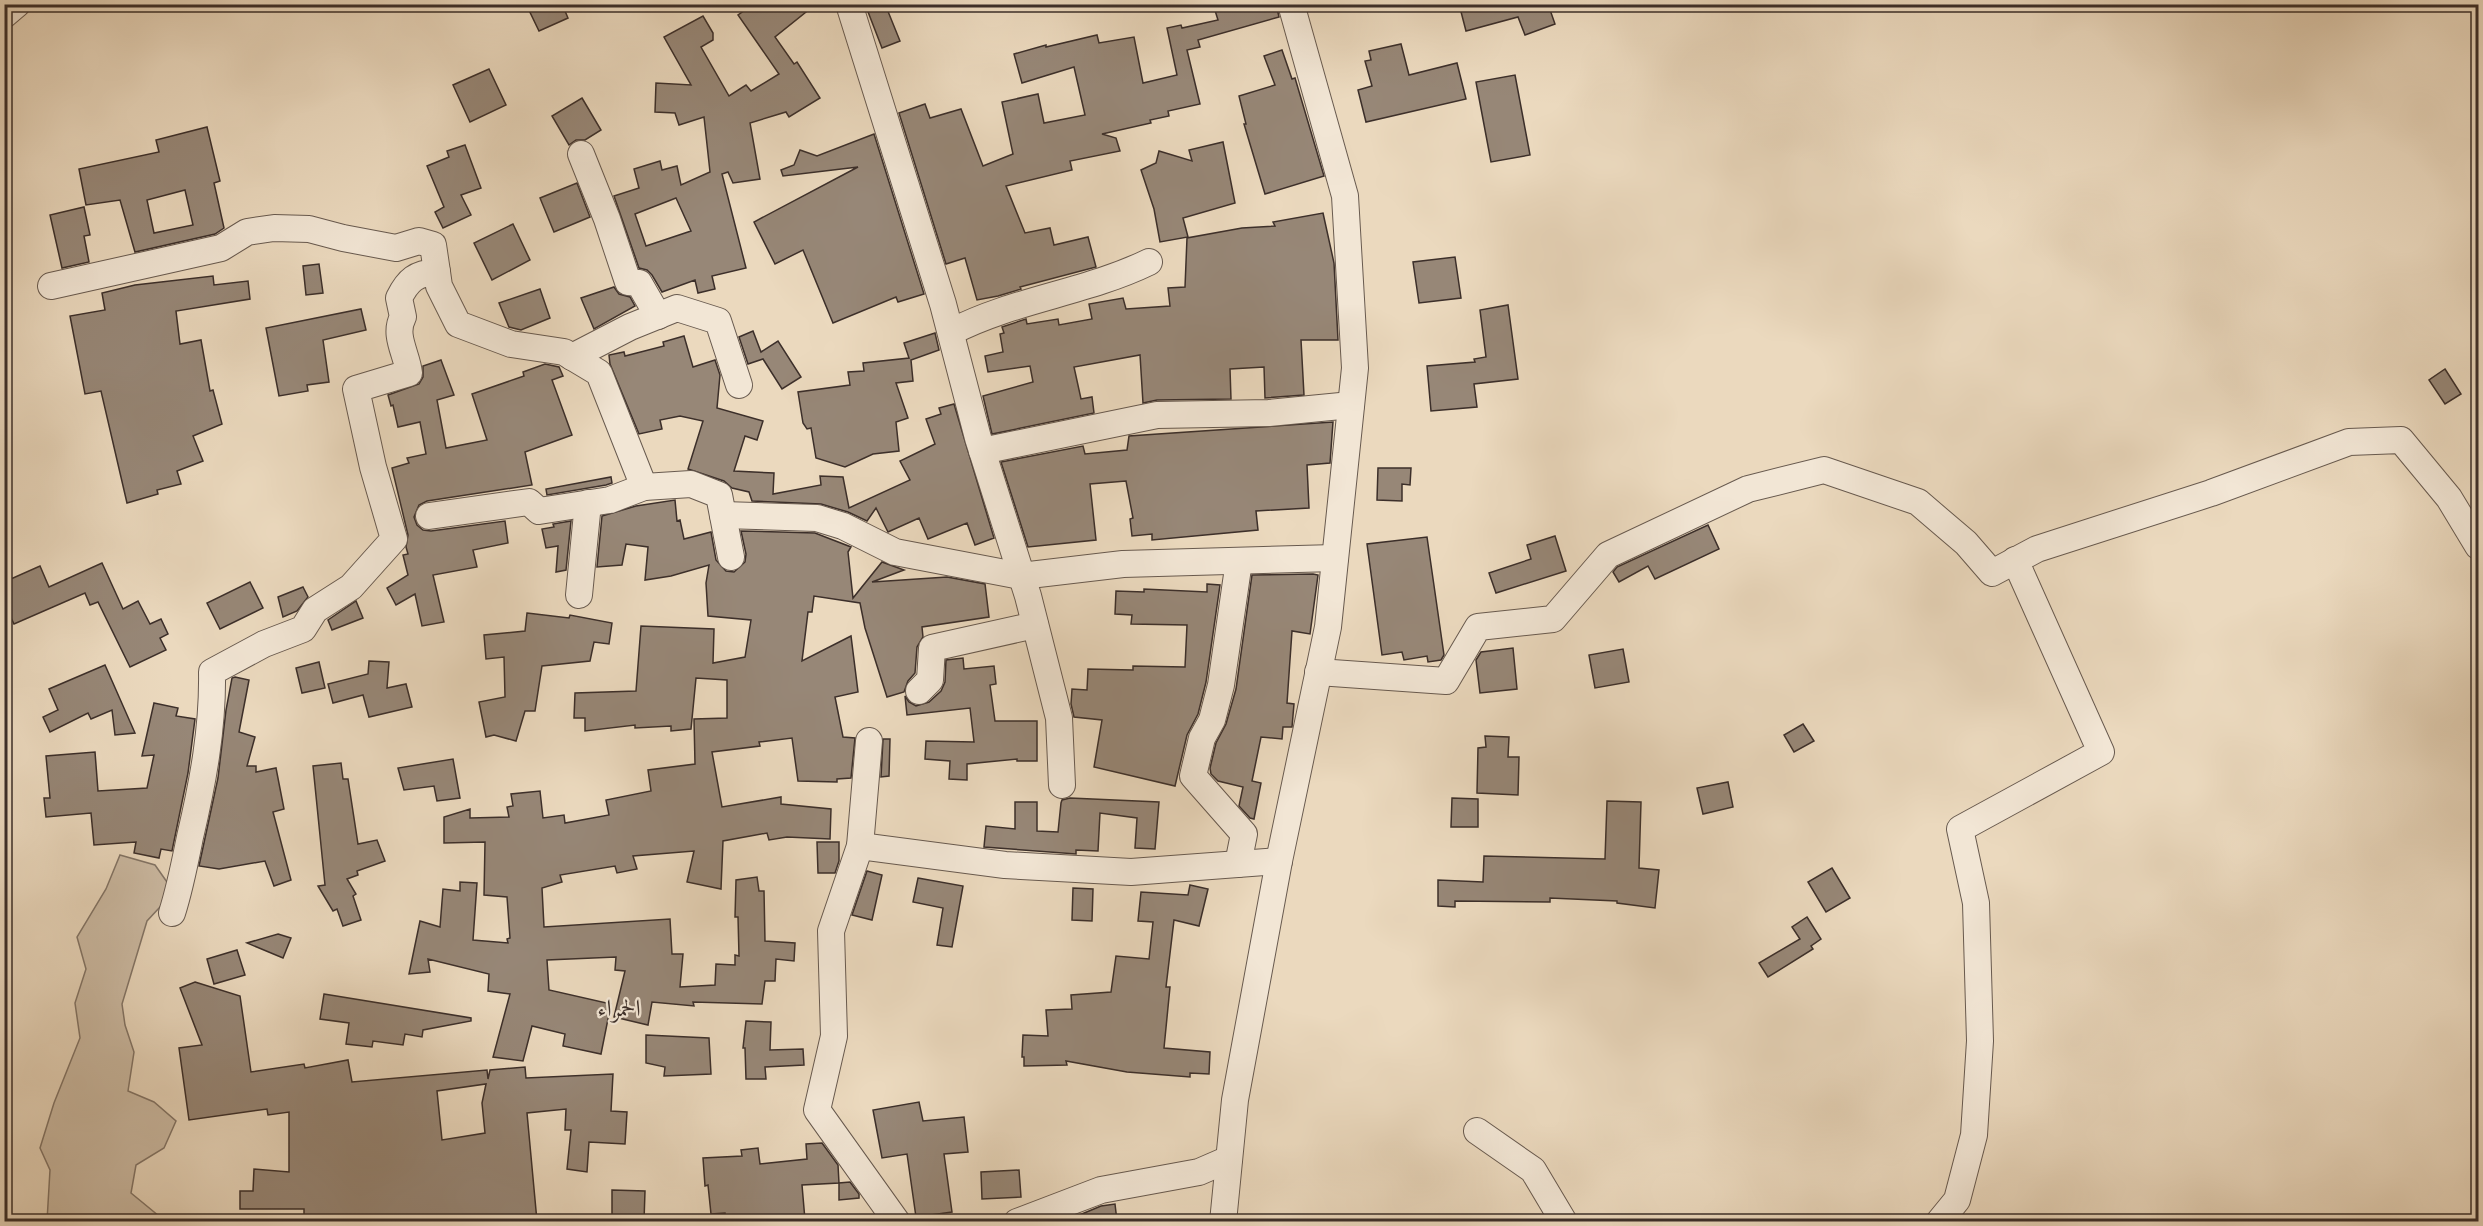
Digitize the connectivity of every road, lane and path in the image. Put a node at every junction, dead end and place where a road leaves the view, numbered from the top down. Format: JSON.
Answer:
{"nodes":[{"id":1,"x":17,"y":4,"type":"edge"},
{"id":2,"x":849,"y":4,"type":"edge"},
{"id":3,"x":1292,"y":4,"type":"edge"},
{"id":4,"x":4,"y":15,"type":"edge"},
{"id":5,"x":581,"y":154,"type":"dead end"},
{"id":6,"x":1149,"y":262,"type":"dead end"},
{"id":7,"x":437,"y":272,"type":"junction"},
{"id":8,"x":51,"y":286,"type":"dead end"},
{"id":9,"x":658,"y":316,"type":"junction"},
{"id":10,"x":951,"y":332,"type":"junction"},
{"id":11,"x":572,"y":357,"type":"junction"},
{"id":12,"x":740,"y":385,"type":"dead end"},
{"id":13,"x":1351,"y":405,"type":"junction"},
{"id":14,"x":982,"y":451,"type":"junction"},
{"id":15,"x":644,"y":487,"type":"junction"},
{"id":16,"x":588,"y":503,"type":"junction"},
{"id":17,"x":723,"y":515,"type":"junction"},
{"id":18,"x":429,"y":516,"type":"dead end"},
{"id":19,"x":2478,"y":546,"type":"edge"},
{"id":20,"x":731,"y":557,"type":"dead end"},
{"id":21,"x":1335,"y":558,"type":"junction"},
{"id":22,"x":2015,"y":560,"type":"junction"},
{"id":23,"x":1239,"y":561,"type":"junction"},
{"id":24,"x":1021,"y":576,"type":"junction"},
{"id":25,"x":579,"y":595,"type":"dead end"},
{"id":26,"x":1035,"y":625,"type":"junction"},
{"id":27,"x":1318,"y":672,"type":"junction"},
{"id":28,"x":919,"y":691,"type":"dead end"},
{"id":29,"x":869,"y":741,"type":"dead end"},
{"id":30,"x":1062,"y":785,"type":"dead end"},
{"id":31,"x":860,"y":846,"type":"junction"},
{"id":32,"x":1279,"y":861,"type":"junction"},
{"id":33,"x":1238,"y":864,"type":"junction"},
{"id":34,"x":172,"y":913,"type":"dead end"},
{"id":35,"x":1477,"y":1131,"type":"dead end"},
{"id":36,"x":1229,"y":1159,"type":"junction"},
{"id":37,"x":897,"y":1221,"type":"edge"},
{"id":38,"x":1017,"y":1221,"type":"edge"},
{"id":39,"x":1223,"y":1221,"type":"edge"},
{"id":40,"x":1564,"y":1221,"type":"edge"},
{"id":41,"x":1939,"y":1221,"type":"edge"}],
"edges":[{"from":1,"to":4,"type":"street"},
{"from":2,"to":10,"type":"street"},
{"from":3,"to":13,"type":"street"},
{"from":5,"to":9,"type":"street"},
{"from":6,"to":10,"type":"street"},
{"from":7,"to":8,"type":"street"},
{"from":7,"to":11,"type":"street"},
{"from":7,"to":34,"type":"street"},
{"from":9,"to":11,"type":"street"},
{"from":9,"to":12,"type":"street"},
{"from":10,"to":14,"type":"street"},
{"from":11,"to":15,"type":"street"},
{"from":13,"to":14,"type":"street"},
{"from":13,"to":21,"type":"street"},
{"from":14,"to":24,"type":"street"},
{"from":15,"to":16,"type":"street"},
{"from":15,"to":17,"type":"street"},
{"from":16,"to":18,"type":"street"},
{"from":16,"to":25,"type":"street"},
{"from":17,"to":20,"type":"street"},
{"from":17,"to":24,"type":"street"},
{"from":19,"to":22,"type":"street"},
{"from":21,"to":23,"type":"street"},
{"from":21,"to":27,"type":"street"},
{"from":22,"to":27,"type":"street"},
{"from":22,"to":41,"type":"street"},
{"from":23,"to":24,"type":"street"},
{"from":23,"to":33,"type":"street"},
{"from":24,"to":26,"type":"street"},
{"from":26,"to":28,"type":"street"},
{"from":26,"to":30,"type":"street"},
{"from":27,"to":32,"type":"street"},
{"from":29,"to":31,"type":"street"},
{"from":31,"to":33,"type":"street"},
{"from":31,"to":37,"type":"street"},
{"from":32,"to":33,"type":"street"},
{"from":32,"to":36,"type":"street"},
{"from":35,"to":40,"type":"street"},
{"from":36,"to":38,"type":"street"},
{"from":36,"to":39,"type":"street"}]}
